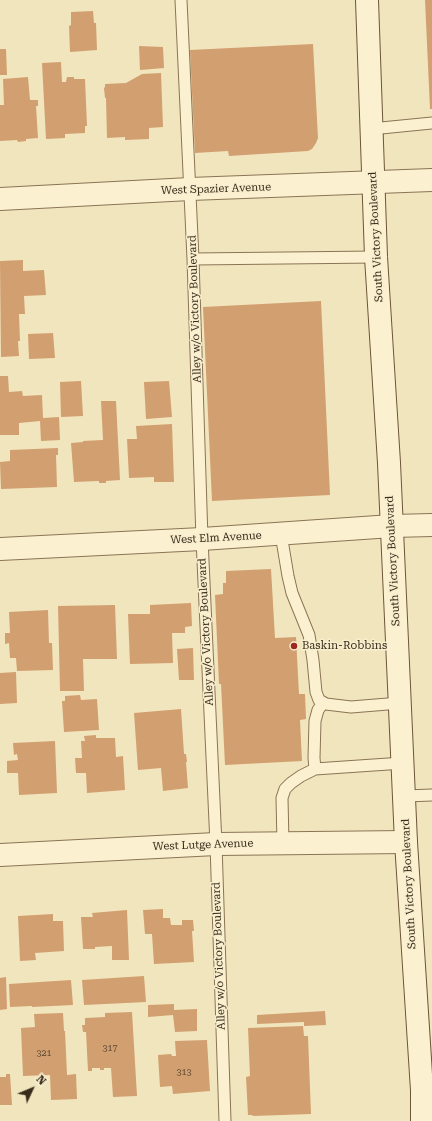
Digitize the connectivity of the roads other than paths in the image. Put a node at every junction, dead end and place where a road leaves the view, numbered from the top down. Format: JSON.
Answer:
{"nodes":[{"id":1,"x":181,"y":0,"type":"edge"},
{"id":2,"x":367,"y":0,"type":"edge"},
{"id":3,"x":432,"y":123,"type":"edge"},
{"id":4,"x":371,"y":129,"type":"junction"},
{"id":5,"x":432,"y":180,"type":"edge"},
{"id":6,"x":373,"y":183,"type":"junction"},
{"id":7,"x":190,"y":189,"type":"junction"},
{"id":8,"x":0,"y":199,"type":"edge"},
{"id":9,"x":376,"y":257,"type":"junction"},
{"id":10,"x":193,"y":260,"type":"junction"},
{"id":11,"x":432,"y":525,"type":"edge"},
{"id":12,"x":392,"y":526,"type":"junction"},
{"id":13,"x":281,"y":534,"type":"junction"},
{"id":14,"x":202,"y":539,"type":"junction"},
{"id":15,"x":0,"y":549,"type":"edge"},
{"id":16,"x":323,"y":703,"type":"junction"},
{"id":17,"x":400,"y":703,"type":"junction"},
{"id":18,"x":403,"y":763,"type":"junction"},
{"id":19,"x":315,"y":770,"type":"junction"},
{"id":20,"x":432,"y":795,"type":"edge"},
{"id":21,"x":404,"y":796,"type":"junction"},
{"id":22,"x":406,"y":842,"type":"junction"},
{"id":23,"x":283,"y":843,"type":"junction"},
{"id":24,"x":216,"y":844,"type":"junction"},
{"id":25,"x":0,"y":856,"type":"edge"},
{"id":26,"x":427,"y":1090,"type":"edge"},
{"id":27,"x":225,"y":1121,"type":"edge"},
{"id":28,"x":422,"y":1121,"type":"edge"}],
"edges":[{"from":1,"to":7,"type":"lane","name":"Alley w/o Victory Boulevard"},
{"from":2,"to":4,"type":"street","name":"South Victory Boulevard"},
{"from":3,"to":4,"type":"lane"},
{"from":4,"to":6,"type":"street","name":"South Victory Boulevard"},
{"from":5,"to":6,"type":"street","name":"West Spazier Avenue"},
{"from":6,"to":7,"type":"street","name":"West Spazier Avenue"},
{"from":6,"to":9,"type":"street","name":"South Victory Boulevard"},
{"from":7,"to":8,"type":"street","name":"West Spazier Avenue"},
{"from":7,"to":10,"type":"lane","name":"Alley w/o Victory Boulevard"},
{"from":9,"to":10,"type":"lane"},
{"from":9,"to":12,"type":"street","name":"South Victory Boulevard"},
{"from":10,"to":14,"type":"lane","name":"Alley w/o Victory Boulevard"},
{"from":11,"to":12,"type":"street","name":"West Elm Avenue"},
{"from":12,"to":13,"type":"street","name":"West Elm Avenue"},
{"from":12,"to":17,"type":"street","name":"South Victory Boulevard"},
{"from":13,"to":14,"type":"street","name":"West Elm Avenue"},
{"from":13,"to":16,"type":"lane"},
{"from":14,"to":15,"type":"street","name":"West Elm Avenue"},
{"from":14,"to":24,"type":"lane","name":"Alley w/o Victory Boulevard"},
{"from":16,"to":17,"type":"lane"},
{"from":16,"to":19,"type":"lane"},
{"from":17,"to":18,"type":"street","name":"South Victory Boulevard"},
{"from":18,"to":19,"type":"lane"},
{"from":18,"to":21,"type":"street","name":"South Victory Boulevard"},
{"from":19,"to":23,"type":"lane"},
{"from":20,"to":21,"type":"lane"},
{"from":21,"to":22,"type":"street","name":"South Victory Boulevard"},
{"from":22,"to":23,"type":"street","name":"West Lutge Avenue"},
{"from":22,"to":26,"type":"street","name":"South Victory Boulevard"},
{"from":23,"to":24,"type":"street","name":"West Lutge Avenue"},
{"from":24,"to":25,"type":"street","name":"West Lutge Avenue"},
{"from":24,"to":27,"type":"lane","name":"Alley w/o Victory Boulevard"},
{"from":26,"to":28,"type":"street","name":"South Victory Boulevard"}]}
